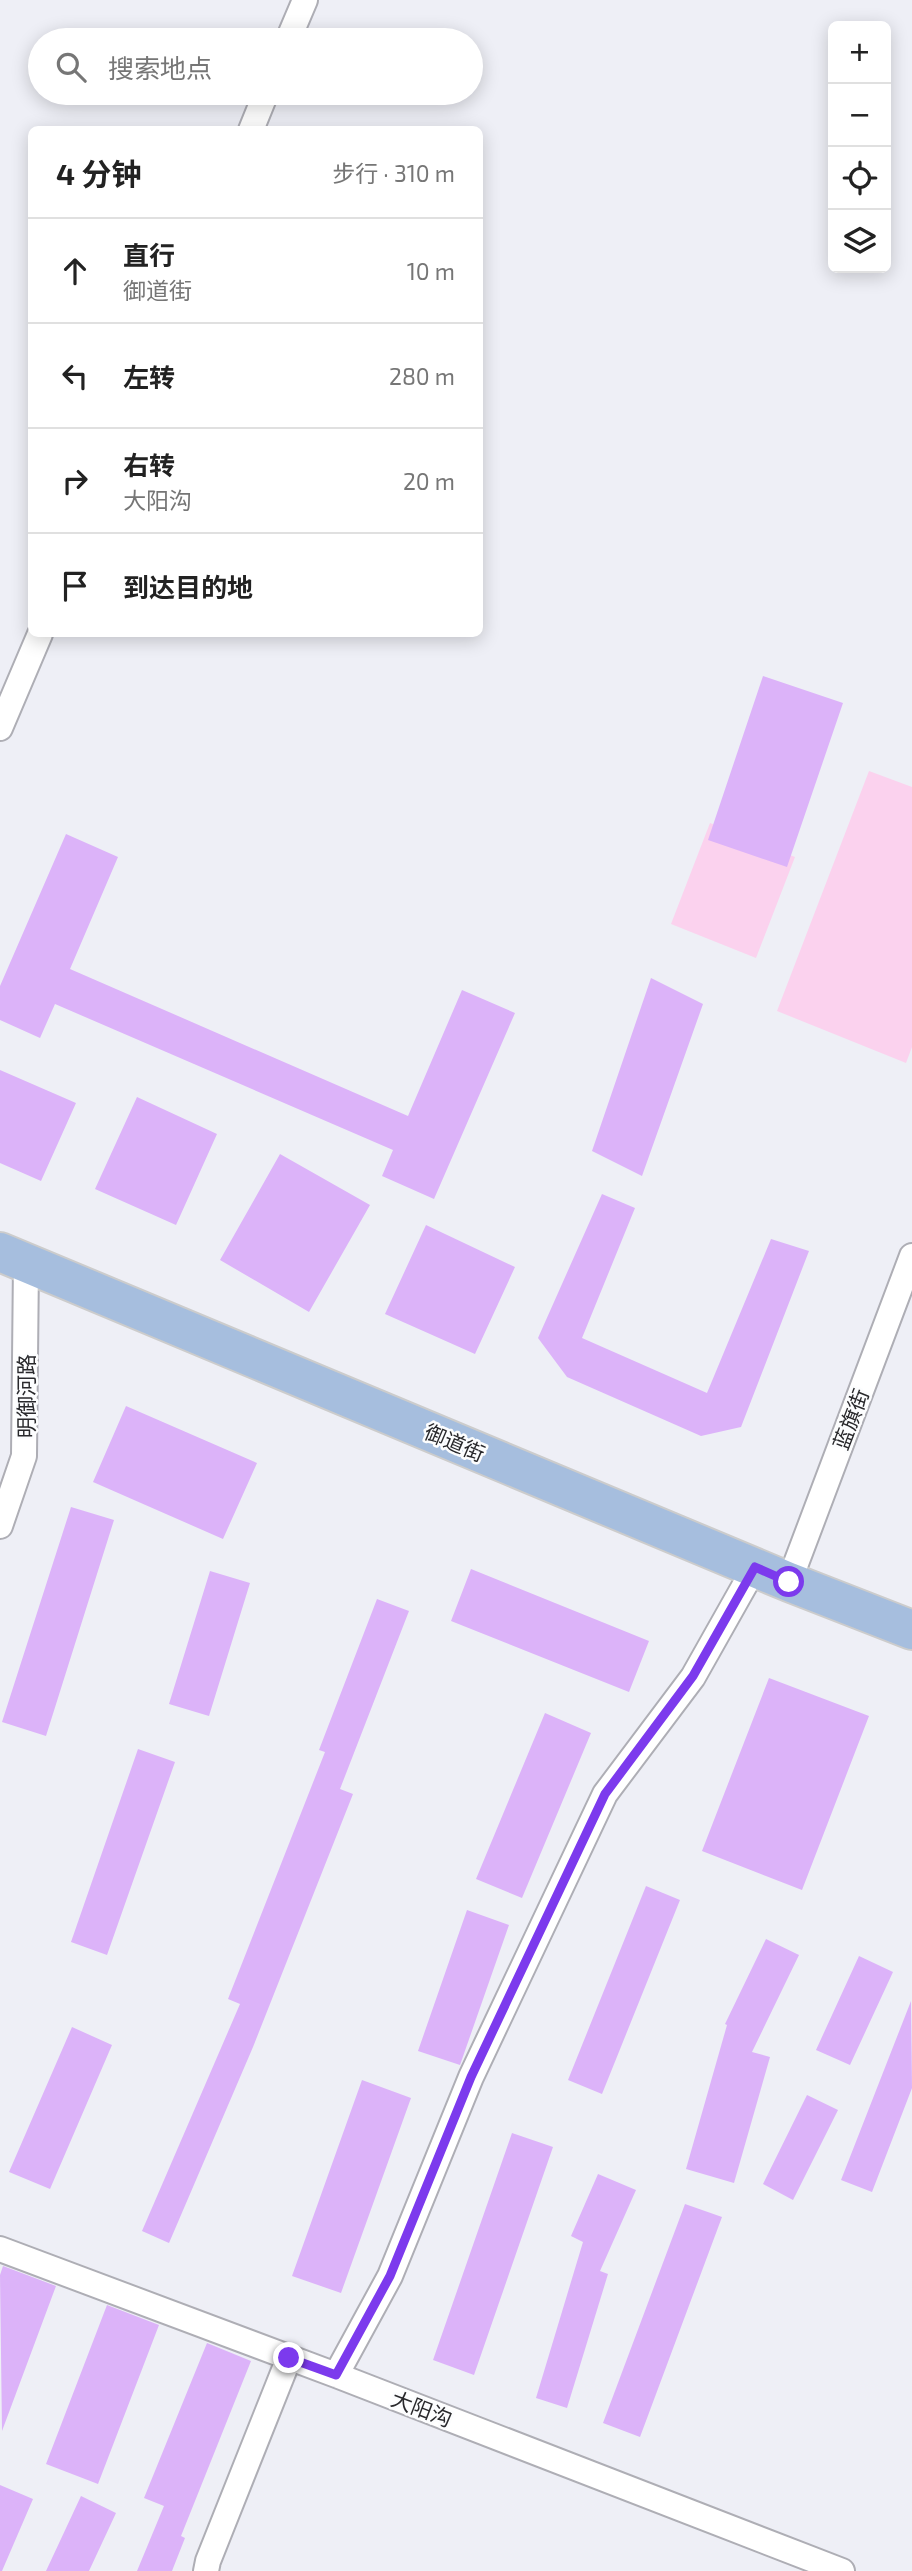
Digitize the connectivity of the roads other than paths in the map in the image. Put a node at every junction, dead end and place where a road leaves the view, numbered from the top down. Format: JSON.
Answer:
{"nodes":[{"id":1,"x":305,"y":0,"type":"edge"},
{"id":2,"x":293,"y":28,"type":"edge"},
{"id":3,"x":261,"y":105,"type":"edge"},
{"id":4,"x":253,"y":126,"type":"edge"},
{"id":5,"x":39,"y":637,"type":"edge"},
{"id":6,"x":0,"y":728,"type":"edge"},
{"id":7,"x":912,"y":1256,"type":"edge"},
{"id":8,"x":13,"y":1257,"type":"edge"},
{"id":9,"x":0,"y":1525,"type":"edge"},
{"id":10,"x":755,"y":1567,"type":"junction"},
{"id":11,"x":789,"y":1582,"type":"junction"},
{"id":12,"x":912,"y":1630,"type":"edge"},
{"id":13,"x":0,"y":2249,"type":"edge"},
{"id":14,"x":289,"y":2358,"type":"junction"},
{"id":15,"x":336,"y":2375,"type":"junction"},
{"id":16,"x":206,"y":2571,"type":"edge"},
{"id":17,"x":842,"y":2571,"type":"edge"}],
"edges":[{"from":1,"to":2,"type":"street"},
{"from":3,"to":4,"type":"street"},
{"from":5,"to":6,"type":"street"},
{"from":7,"to":11,"type":"street","name":"蓝旗街"},
{"from":8,"to":9,"type":"street","name":"明御河路"},
{"from":8,"to":10,"type":"main road","name":"御道街"},
{"from":10,"to":11,"type":"main road","name":"御道街"},
{"from":10,"to":15,"type":"street"},
{"from":11,"to":12,"type":"main road","name":"御道街"},
{"from":13,"to":14,"type":"street","name":"大阳沟"},
{"from":14,"to":15,"type":"street","name":"大阳沟"},
{"from":14,"to":16,"type":"street"},
{"from":15,"to":17,"type":"street","name":"大阳沟"}]}
